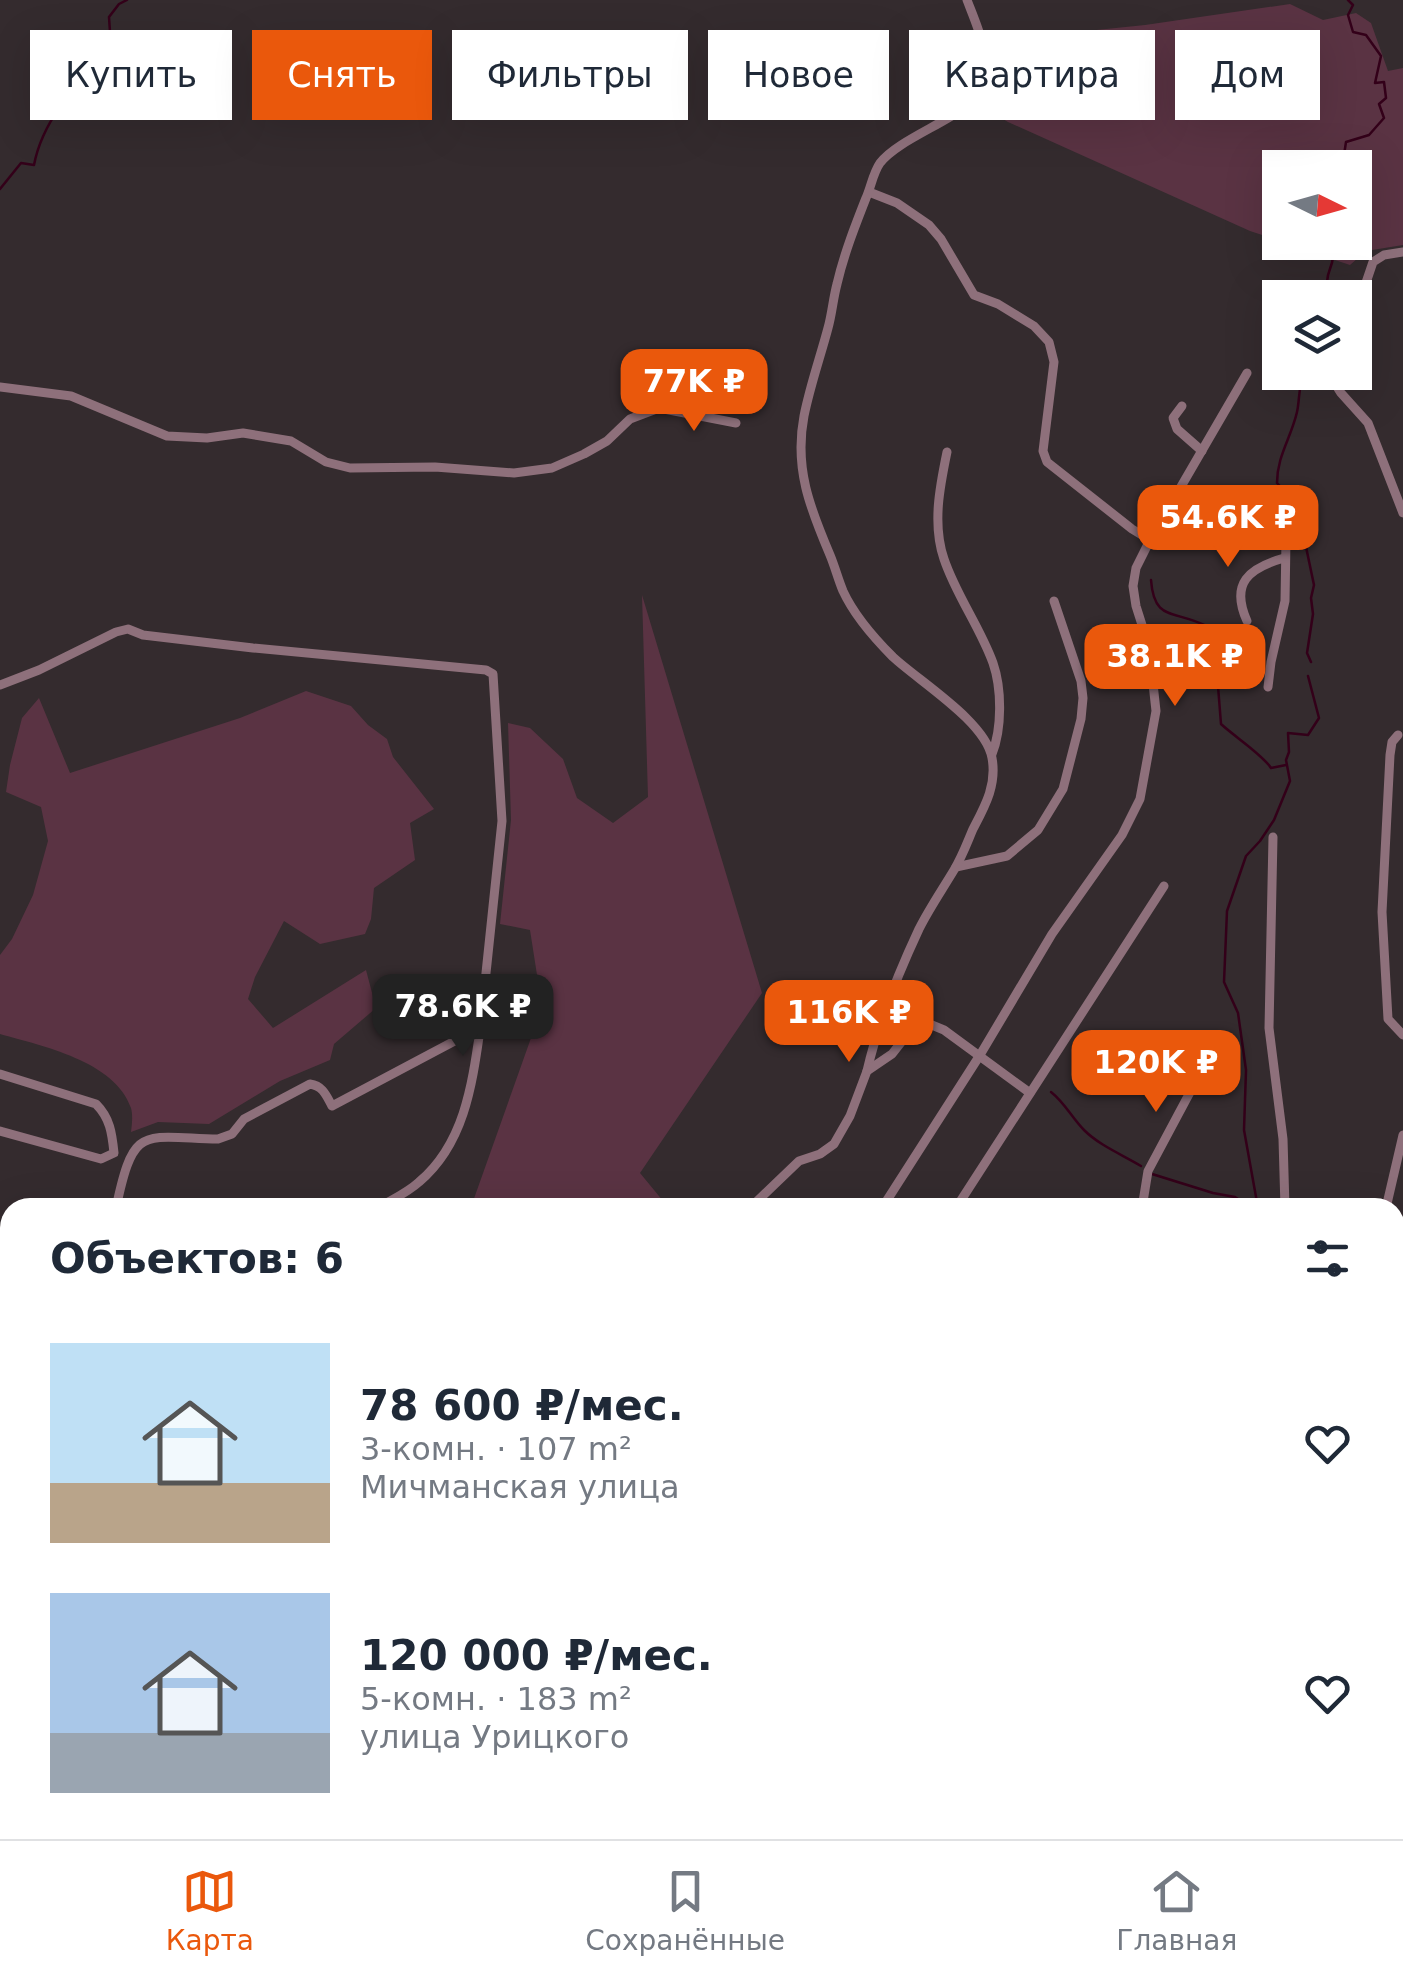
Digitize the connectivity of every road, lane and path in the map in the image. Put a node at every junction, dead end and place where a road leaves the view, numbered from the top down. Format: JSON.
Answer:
{"nodes":[{"id":1,"x":966,"y":0,"type":"edge"},
{"id":2,"x":868,"y":192,"type":"junction"},
{"id":3,"x":1403,"y":252,"type":"edge"},
{"id":4,"x":1367,"y":280,"type":"edge"},
{"id":5,"x":1247,"y":373,"type":"dead end"},
{"id":6,"x":0,"y":388,"type":"edge"},
{"id":7,"x":1339,"y":390,"type":"edge"},
{"id":8,"x":1182,"y":406,"type":"dead end"},
{"id":9,"x":736,"y":423,"type":"dead end"},
{"id":10,"x":1202,"y":451,"type":"junction"},
{"id":11,"x":947,"y":452,"type":"dead end"},
{"id":12,"x":1261,"y":512,"type":"dead end"},
{"id":13,"x":1403,"y":512,"type":"edge"},
{"id":14,"x":1150,"y":540,"type":"junction"},
{"id":15,"x":1284,"y":558,"type":"junction"},
{"id":16,"x":1054,"y":601,"type":"dead end"},
{"id":17,"x":1247,"y":622,"type":"dead end"},
{"id":18,"x":0,"y":684,"type":"edge"},
{"id":19,"x":1268,"y":687,"type":"dead end"},
{"id":20,"x":1398,"y":735,"type":"dead end"},
{"id":21,"x":992,"y":754,"type":"junction"},
{"id":22,"x":1273,"y":837,"type":"dead end"},
{"id":23,"x":956,"y":867,"type":"junction"},
{"id":24,"x":1164,"y":886,"type":"dead end"},
{"id":25,"x":480,"y":1030,"type":"junction"},
{"id":26,"x":1403,"y":1035,"type":"edge"},
{"id":27,"x":1219,"y":1038,"type":"dead end"},
{"id":28,"x":980,"y":1055,"type":"junction"},
{"id":29,"x":867,"y":1071,"type":"junction"},
{"id":30,"x":0,"y":1074,"type":"edge"},
{"id":31,"x":1030,"y":1092,"type":"junction"},
{"id":32,"x":0,"y":1131,"type":"edge"},
{"id":33,"x":1403,"y":1134,"type":"edge"},
{"id":34,"x":118,"y":1198,"type":"edge"},
{"id":35,"x":395,"y":1198,"type":"edge"},
{"id":36,"x":760,"y":1198,"type":"edge"},
{"id":37,"x":888,"y":1198,"type":"edge"},
{"id":38,"x":962,"y":1198,"type":"edge"},
{"id":39,"x":1144,"y":1198,"type":"edge"},
{"id":40,"x":1285,"y":1198,"type":"edge"},
{"id":41,"x":1388,"y":1198,"type":"edge"}],
"edges":[{"from":1,"to":2,"type":"street"},
{"from":2,"to":14,"type":"street"},
{"from":2,"to":21,"type":"street"},
{"from":3,"to":4,"type":"street"},
{"from":5,"to":10,"type":"street"},
{"from":6,"to":9,"type":"street"},
{"from":7,"to":13,"type":"street"},
{"from":8,"to":10,"type":"street"},
{"from":10,"to":14,"type":"street"},
{"from":11,"to":21,"type":"street"},
{"from":12,"to":15,"type":"street"},
{"from":14,"to":28,"type":"street"},
{"from":15,"to":17,"type":"street"},
{"from":15,"to":19,"type":"street"},
{"from":16,"to":23,"type":"street"},
{"from":18,"to":25,"type":"street"},
{"from":20,"to":26,"type":"street"},
{"from":21,"to":23,"type":"street"},
{"from":22,"to":40,"type":"street"},
{"from":23,"to":29,"type":"street"},
{"from":24,"to":31,"type":"street"},
{"from":25,"to":34,"type":"street"},
{"from":25,"to":35,"type":"street"},
{"from":27,"to":39,"type":"street"},
{"from":28,"to":29,"type":"street"},
{"from":28,"to":31,"type":"street"},
{"from":28,"to":37,"type":"street"},
{"from":29,"to":36,"type":"street"},
{"from":30,"to":32,"type":"street"},
{"from":31,"to":38,"type":"street"},
{"from":33,"to":41,"type":"street"}]}
